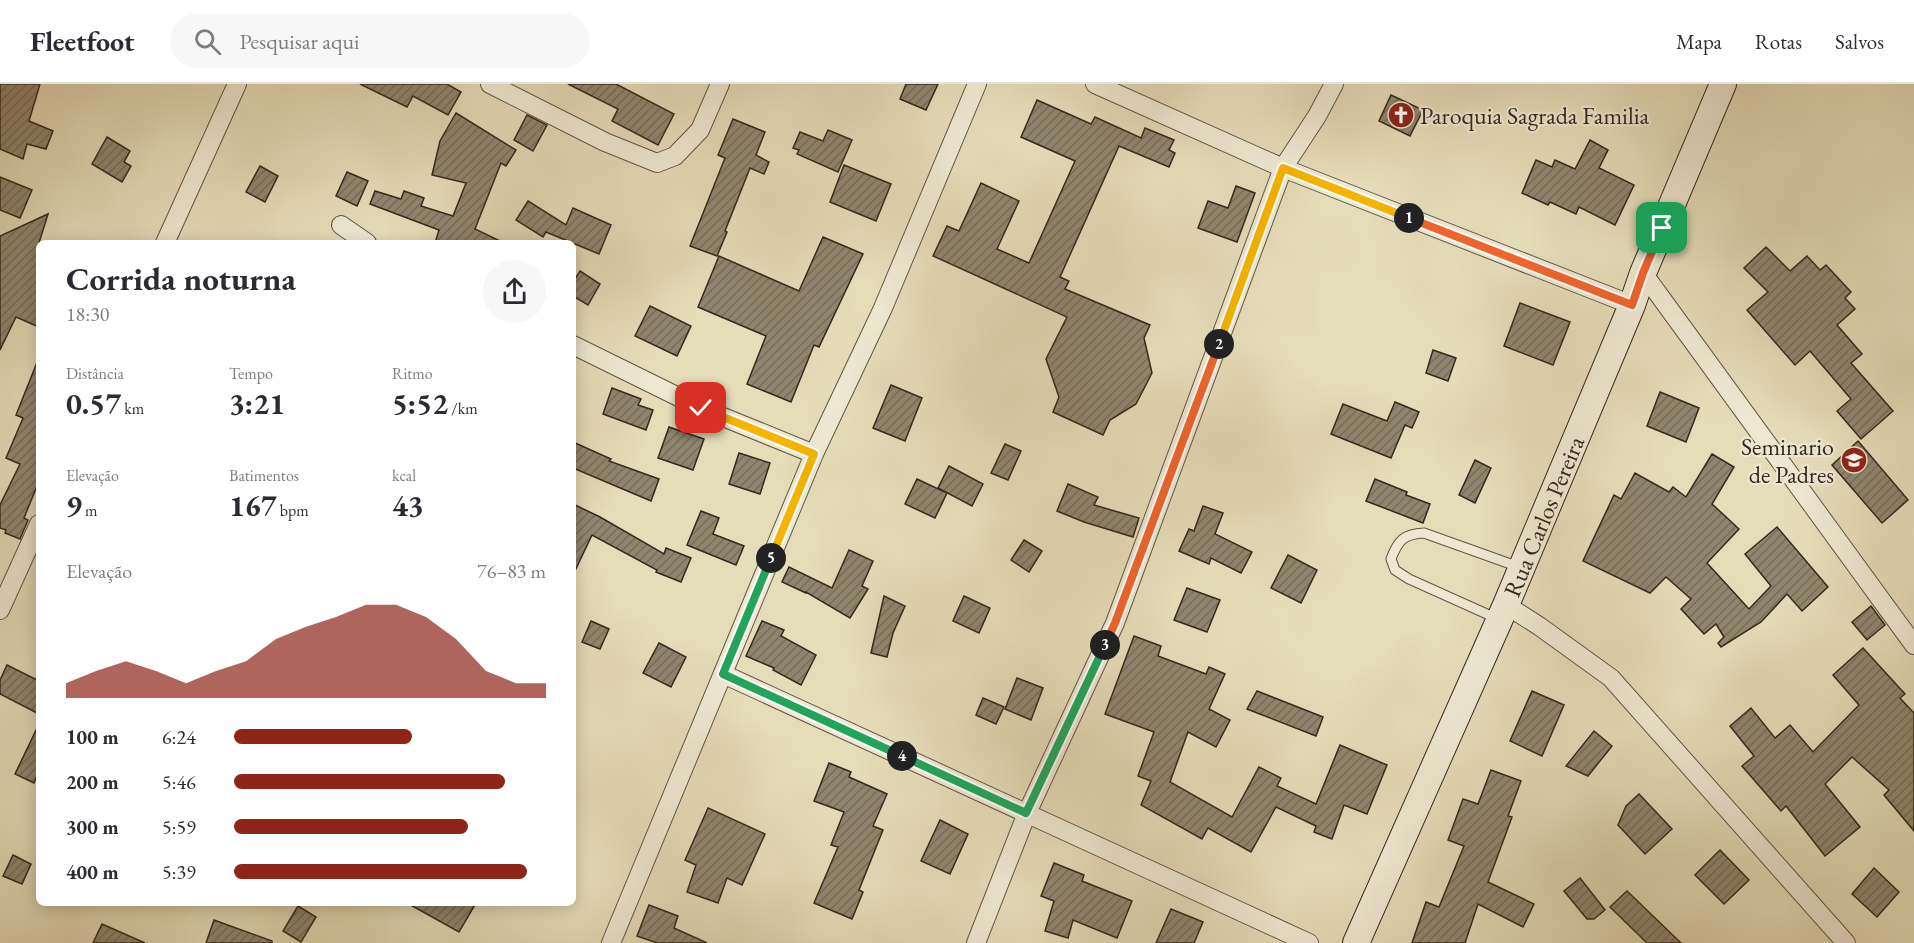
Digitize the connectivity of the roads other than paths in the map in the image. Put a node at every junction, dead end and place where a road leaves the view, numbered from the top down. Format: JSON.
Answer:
{"nodes":[{"id":1,"x":237,"y":84,"type":"edge"},
{"id":2,"x":490,"y":84,"type":"edge"},
{"id":3,"x":720,"y":84,"type":"edge"},
{"id":4,"x":977,"y":84,"type":"edge"},
{"id":5,"x":1095,"y":84,"type":"edge"},
{"id":6,"x":1334,"y":84,"type":"edge"},
{"id":7,"x":1724,"y":84,"type":"edge"},
{"id":8,"x":1283,"y":168,"type":"junction"},
{"id":9,"x":341,"y":225,"type":"dead end"},
{"id":10,"x":166,"y":240,"type":"edge"},
{"id":11,"x":363,"y":240,"type":"edge"},
{"id":12,"x":1643,"y":273,"type":"junction"},
{"id":13,"x":1632,"y":305,"type":"junction"},
{"id":14,"x":576,"y":346,"type":"edge"},
{"id":15,"x":814,"y":454,"type":"junction"},
{"id":16,"x":36,"y":531,"type":"edge"},
{"id":17,"x":1522,"y":568,"type":"junction"},
{"id":18,"x":0,"y":610,"type":"edge"},
{"id":19,"x":1502,"y":613,"type":"junction"},
{"id":20,"x":1914,"y":645,"type":"edge"},
{"id":21,"x":723,"y":674,"type":"junction"},
{"id":22,"x":1026,"y":813,"type":"junction"},
{"id":23,"x":611,"y":943,"type":"edge"},
{"id":24,"x":976,"y":943,"type":"edge"},
{"id":25,"x":1310,"y":943,"type":"edge"},
{"id":26,"x":1356,"y":943,"type":"edge"},
{"id":27,"x":1846,"y":943,"type":"edge"}],
"edges":[{"from":1,"to":10,"type":"street"},
{"from":2,"to":3,"type":"street"},
{"from":4,"to":15,"type":"street"},
{"from":5,"to":8,"type":"street"},
{"from":6,"to":8,"type":"street"},
{"from":7,"to":12,"type":"main road","name":"Rua Carlos Pereira"},
{"from":8,"to":13,"type":"street"},
{"from":8,"to":22,"type":"street"},
{"from":9,"to":11,"type":"street"},
{"from":12,"to":13,"type":"main road","name":"Rua Carlos Pereira"},
{"from":12,"to":20,"type":"street"},
{"from":13,"to":17,"type":"main road","name":"Rua Carlos Pereira"},
{"from":14,"to":15,"type":"street"},
{"from":15,"to":21,"type":"street"},
{"from":16,"to":18,"type":"street"},
{"from":17,"to":19,"type":"main road","name":"Rua Carlos Pereira"},
{"from":17,"to":19,"type":"lane"},
{"from":19,"to":26,"type":"main road","name":"Rua Carlos Pereira"},
{"from":19,"to":27,"type":"street"},
{"from":21,"to":22,"type":"street"},
{"from":21,"to":23,"type":"street"},
{"from":22,"to":24,"type":"street"},
{"from":22,"to":25,"type":"street"}]}
